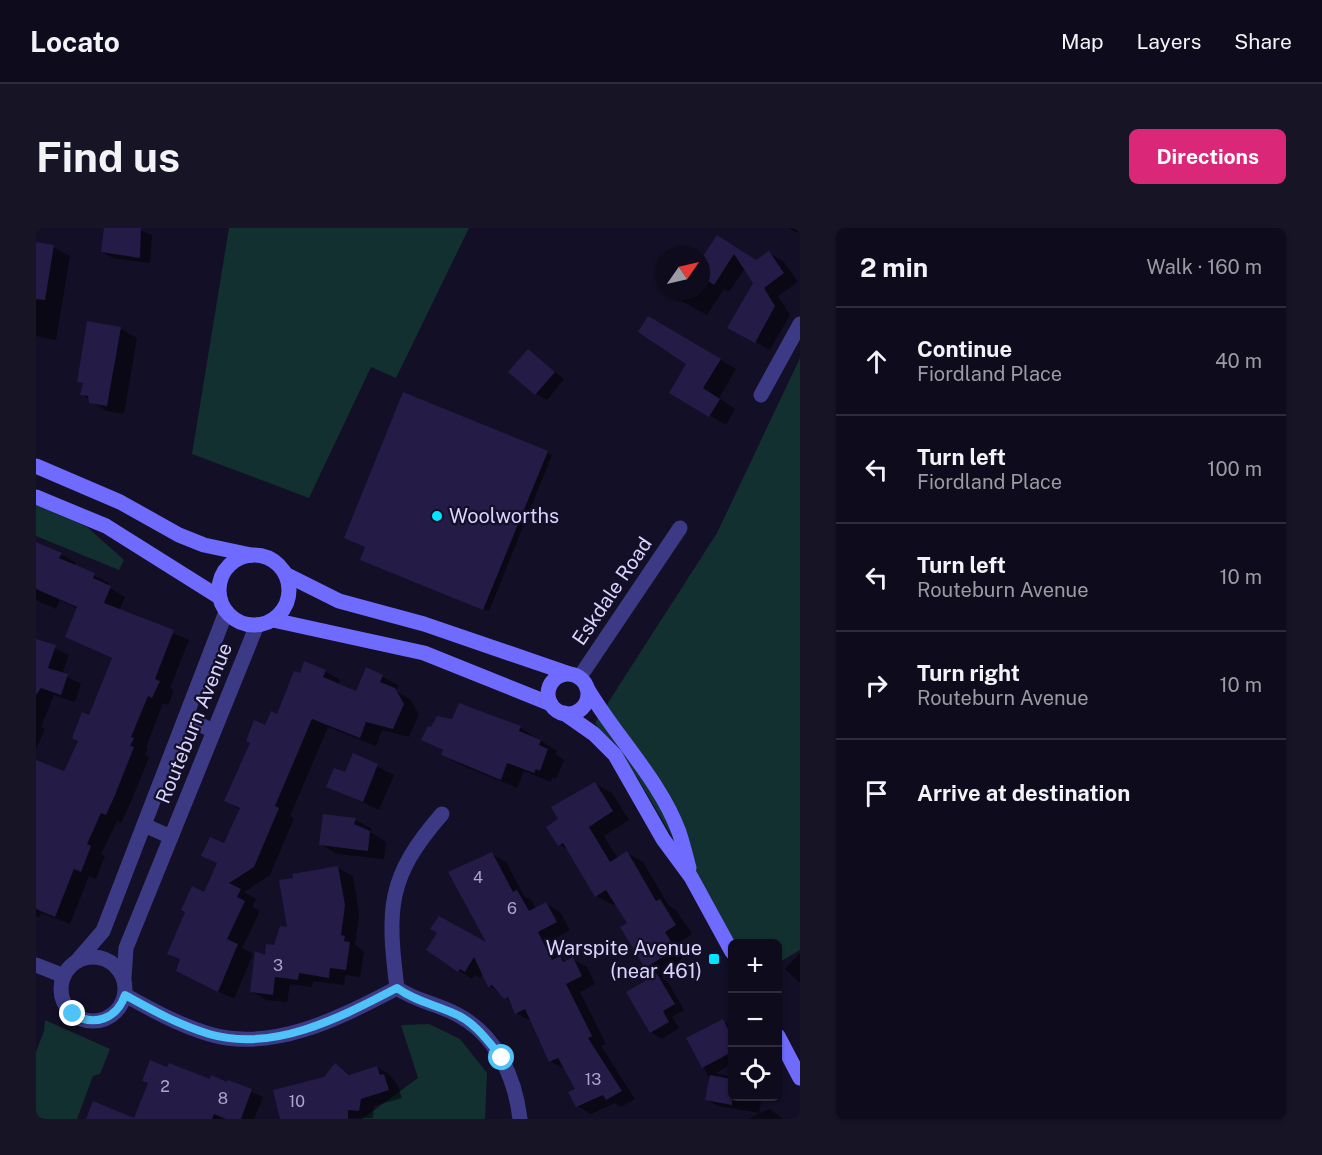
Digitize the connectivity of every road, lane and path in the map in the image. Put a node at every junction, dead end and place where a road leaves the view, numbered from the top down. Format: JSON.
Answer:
{"nodes":[{"id":1,"x":800,"y":324,"type":"edge"},
{"id":2,"x":761,"y":395,"type":"dead end"},
{"id":3,"x":36,"y":466,"type":"edge"},
{"id":4,"x":36,"y":497,"type":"edge"},
{"id":5,"x":680,"y":528,"type":"dead end"},
{"id":6,"x":251,"y":555,"type":"junction"},
{"id":7,"x":285,"y":574,"type":"junction"},
{"id":8,"x":219,"y":597,"type":"junction"},
{"id":9,"x":226,"y":612,"type":"junction"},
{"id":10,"x":273,"y":620,"type":"junction"},
{"id":11,"x":257,"y":625,"type":"junction"},
{"id":12,"x":579,"y":680,"type":"junction"},
{"id":13,"x":551,"y":704,"type":"junction"},
{"id":14,"x":564,"y":713,"type":"junction"},
{"id":15,"x":185,"y":718,"type":"junction"},
{"id":16,"x":214,"y":731,"type":"junction"},
{"id":17,"x":442,"y":814,"type":"dead end"},
{"id":18,"x":144,"y":825,"type":"junction"},
{"id":19,"x":171,"y":837,"type":"junction"},
{"id":20,"x":691,"y":877,"type":"junction"},
{"id":21,"x":728,"y":945,"type":"edge"},
{"id":22,"x":77,"y":961,"type":"junction"},
{"id":23,"x":36,"y":965,"type":"edge"},
{"id":24,"x":64,"y":976,"type":"junction"},
{"id":25,"x":124,"y":978,"type":"junction"},
{"id":26,"x":397,"y":988,"type":"junction"},
{"id":27,"x":125,"y":995,"type":"junction"},
{"id":28,"x":782,"y":1045,"type":"edge"},
{"id":29,"x":800,"y":1078,"type":"edge"},
{"id":30,"x":520,"y":1119,"type":"edge"}],
"edges":[{"from":1,"to":2,"type":"street"},
{"from":3,"to":6,"type":"main road"},
{"from":4,"to":8,"type":"main road"},
{"from":5,"to":12,"type":"street","name":"Eskdale Road"},
{"from":6,"to":7,"type":"main road"},
{"from":6,"to":8,"type":"main road"},
{"from":7,"to":10,"type":"main road"},
{"from":7,"to":12,"type":"main road"},
{"from":8,"to":9,"type":"main road"},
{"from":9,"to":11,"type":"main road"},
{"from":9,"to":15,"type":"street","name":"Routeburn Avenue"},
{"from":10,"to":11,"type":"main road"},
{"from":10,"to":13,"type":"main road"},
{"from":11,"to":16,"type":"street","name":"Routeburn Avenue"},
{"from":12,"to":13,"type":"main road"},
{"from":12,"to":14,"type":"main road"},
{"from":12,"to":20,"type":"main road"},
{"from":13,"to":14,"type":"main road"},
{"from":14,"to":20,"type":"main road"},
{"from":15,"to":16,"type":"street"},
{"from":15,"to":18,"type":"street","name":"Routeburn Avenue"},
{"from":16,"to":19,"type":"street","name":"Routeburn Avenue"},
{"from":17,"to":26,"type":"street"},
{"from":18,"to":19,"type":"street","name":"Routeburn Avenue"},
{"from":18,"to":22,"type":"street","name":"Routeburn Avenue"},
{"from":19,"to":25,"type":"street","name":"Routeburn Avenue"},
{"from":20,"to":21,"type":"main road"},
{"from":22,"to":24,"type":"street","name":"Routeburn Avenue"},
{"from":22,"to":25,"type":"street"},
{"from":23,"to":24,"type":"street"},
{"from":24,"to":27,"type":"street"},
{"from":25,"to":27,"type":"street","name":"Routeburn Avenue"},
{"from":26,"to":27,"type":"street"},
{"from":26,"to":30,"type":"street"},
{"from":28,"to":29,"type":"main road"}]}
